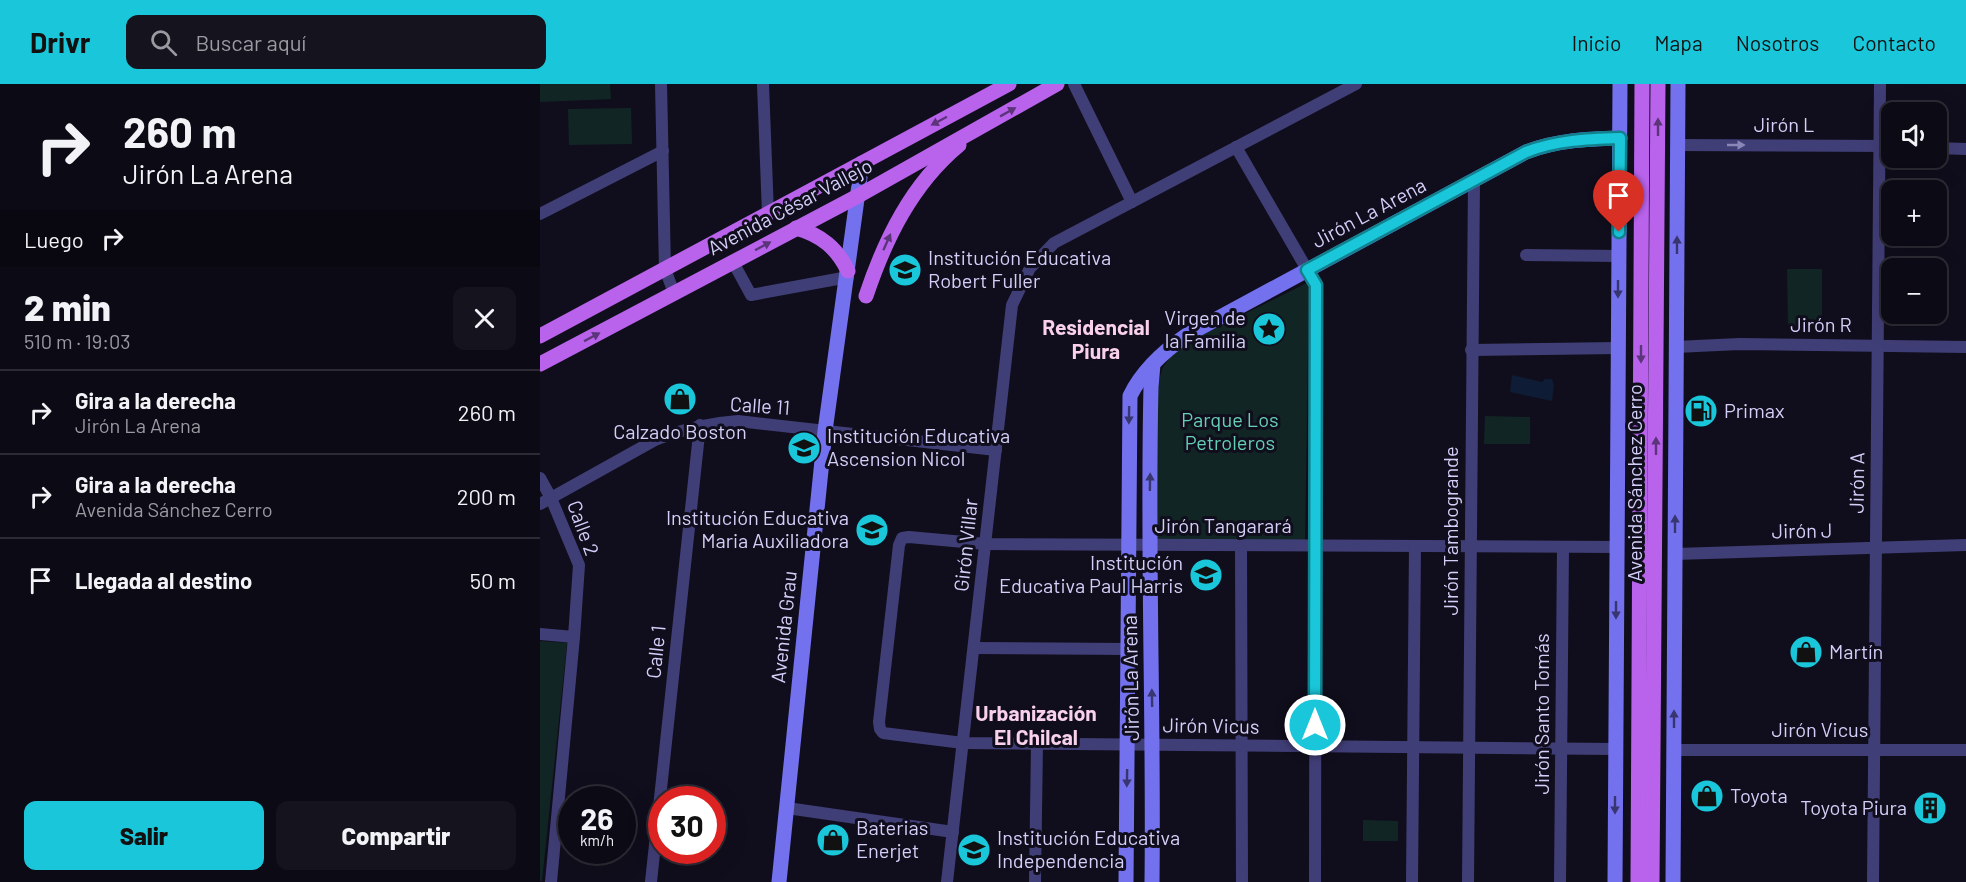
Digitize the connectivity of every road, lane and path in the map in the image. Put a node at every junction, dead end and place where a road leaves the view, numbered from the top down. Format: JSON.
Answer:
{"nodes":[{"id":1,"x":661,"y":84,"type":"edge"},
{"id":2,"x":763,"y":84,"type":"edge"},
{"id":3,"x":1009,"y":84,"type":"edge"},
{"id":4,"x":1057,"y":84,"type":"edge"},
{"id":5,"x":1074,"y":84,"type":"edge"},
{"id":6,"x":1356,"y":84,"type":"edge"},
{"id":7,"x":1620,"y":84,"type":"edge"},
{"id":8,"x":1642,"y":84,"type":"edge"},
{"id":9,"x":1658,"y":84,"type":"edge"},
{"id":10,"x":1678,"y":84,"type":"edge"},
{"id":11,"x":1880,"y":84,"type":"edge"},
{"id":12,"x":1882,"y":102,"type":"edge"},
{"id":13,"x":981,"y":127,"type":"junction"},
{"id":14,"x":1620,"y":138,"type":"junction"},
{"id":15,"x":1677,"y":145,"type":"junction"},
{"id":16,"x":1881,"y":145,"type":"edge"},
{"id":17,"x":1236,"y":147,"type":"junction"},
{"id":18,"x":1947,"y":148,"type":"edge"},
{"id":19,"x":1966,"y":149,"type":"edge"},
{"id":20,"x":663,"y":151,"type":"junction"},
{"id":21,"x":862,"y":163,"type":"junction"},
{"id":22,"x":1885,"y":168,"type":"edge"},
{"id":23,"x":1474,"y":181,"type":"junction"},
{"id":24,"x":858,"y":196,"type":"junction"},
{"id":25,"x":1132,"y":202,"type":"junction"},
{"id":26,"x":768,"y":213,"type":"junction"},
{"id":27,"x":540,"y":214,"type":"edge"},
{"id":28,"x":796,"y":228,"type":"junction"},
{"id":29,"x":1526,"y":255,"type":"dead end"},
{"id":30,"x":1619,"y":256,"type":"junction"},
{"id":31,"x":733,"y":262,"type":"junction"},
{"id":32,"x":665,"y":268,"type":"junction"},
{"id":33,"x":1307,"y":270,"type":"junction"},
{"id":34,"x":848,"y":274,"type":"junction"},
{"id":35,"x":674,"y":293,"type":"junction"},
{"id":36,"x":866,"y":296,"type":"dead end"},
{"id":37,"x":540,"y":336,"type":"edge"},
{"id":38,"x":1878,"y":345,"type":"junction"},
{"id":39,"x":1676,"y":347,"type":"junction"},
{"id":40,"x":1966,"y":347,"type":"edge"},
{"id":41,"x":1618,"y":348,"type":"junction"},
{"id":42,"x":1471,"y":350,"type":"junction"},
{"id":43,"x":540,"y":364,"type":"edge"},
{"id":44,"x":1153,"y":364,"type":"junction"},
{"id":45,"x":700,"y":425,"type":"junction"},
{"id":46,"x":825,"y":431,"type":"junction"},
{"id":47,"x":996,"y":450,"type":"junction"},
{"id":48,"x":540,"y":478,"type":"edge"},
{"id":49,"x":545,"y":501,"type":"edge"},
{"id":50,"x":986,"y":544,"type":"junction"},
{"id":51,"x":1128,"y":545,"type":"junction"},
{"id":52,"x":1149,"y":545,"type":"junction"},
{"id":53,"x":1241,"y":545,"type":"junction"},
{"id":54,"x":1966,"y":545,"type":"edge"},
{"id":55,"x":1314,"y":546,"type":"junction"},
{"id":56,"x":1415,"y":546,"type":"junction"},
{"id":57,"x":1470,"y":546,"type":"junction"},
{"id":58,"x":1563,"y":547,"type":"junction"},
{"id":59,"x":1616,"y":547,"type":"junction"},
{"id":60,"x":1876,"y":549,"type":"junction"},
{"id":61,"x":1675,"y":554,"type":"junction"},
{"id":62,"x":540,"y":634,"type":"edge"},
{"id":63,"x":574,"y":637,"type":"junction"},
{"id":64,"x":975,"y":648,"type":"junction"},
{"id":65,"x":1129,"y":649,"type":"junction"},
{"id":66,"x":880,"y":729,"type":"joint"},
{"id":67,"x":963,"y":743,"type":"junction"},
{"id":68,"x":1037,"y":744,"type":"junction"},
{"id":69,"x":1128,"y":745,"type":"junction"},
{"id":70,"x":1154,"y":745,"type":"junction"},
{"id":71,"x":1242,"y":746,"type":"junction"},
{"id":72,"x":1315,"y":747,"type":"junction"},
{"id":73,"x":1413,"y":748,"type":"junction"},
{"id":74,"x":1469,"y":748,"type":"junction"},
{"id":75,"x":1562,"y":749,"type":"junction"},
{"id":76,"x":1616,"y":749,"type":"junction"},
{"id":77,"x":1874,"y":749,"type":"junction"},
{"id":78,"x":1674,"y":750,"type":"junction"},
{"id":79,"x":1966,"y":750,"type":"edge"},
{"id":80,"x":787,"y":808,"type":"junction"},
{"id":81,"x":953,"y":832,"type":"junction"},
{"id":82,"x":551,"y":882,"type":"edge"},
{"id":83,"x":651,"y":882,"type":"edge"},
{"id":84,"x":779,"y":882,"type":"edge"},
{"id":85,"x":947,"y":882,"type":"edge"},
{"id":86,"x":1035,"y":882,"type":"edge"},
{"id":87,"x":1126,"y":882,"type":"edge"},
{"id":88,"x":1152,"y":882,"type":"edge"},
{"id":89,"x":1242,"y":882,"type":"edge"},
{"id":90,"x":1315,"y":882,"type":"edge"},
{"id":91,"x":1412,"y":882,"type":"edge"},
{"id":92,"x":1468,"y":882,"type":"edge"},
{"id":93,"x":1560,"y":882,"type":"edge"},
{"id":94,"x":1615,"y":882,"type":"edge"},
{"id":95,"x":1638,"y":882,"type":"edge"},
{"id":96,"x":1652,"y":882,"type":"edge"},
{"id":97,"x":1673,"y":882,"type":"edge"},
{"id":98,"x":1873,"y":882,"type":"edge"}],
"edges":[{"from":1,"to":20,"type":"street"},
{"from":2,"to":26,"type":"street"},
{"from":3,"to":21,"type":"main road","name":"Avenida César Vallejo","one_way":true},
{"from":13,"to":4,"type":"main road","name":"Avenida César Vallejo","one_way":true},
{"from":5,"to":25,"type":"street"},
{"from":6,"to":17,"type":"street","name":"Girón Villar"},
{"from":7,"to":14,"type":"main road","name":"Avenida Sánchez Cerro"},
{"from":8,"to":95,"type":"main road","name":"Avenida Sánchez Cerro","one_way":true},
{"from":96,"to":9,"type":"main road","name":"Avenida Sánchez Cerro","one_way":true},
{"from":10,"to":15,"type":"main road","name":"Avenida Sánchez Cerro"},
{"from":11,"to":12,"type":"street","name":"Jirón A"},
{"from":13,"to":24,"type":"main road","name":"Avenida César Vallejo"},
{"from":36,"to":13,"type":"main road","one_way":true},
{"from":14,"to":23,"type":"main road","name":"Jirón La Arena"},
{"from":14,"to":30,"type":"main road","name":"Avenida Sánchez Cerro"},
{"from":15,"to":16,"type":"street","name":"Jirón L","one_way":true},
{"from":39,"to":15,"type":"main road","name":"Avenida Sánchez Cerro","one_way":true},
{"from":17,"to":25,"type":"street","name":"Girón Villar"},
{"from":17,"to":33,"type":"street"},
{"from":18,"to":19,"type":"street"},
{"from":20,"to":27,"type":"street"},
{"from":20,"to":32,"type":"street"},
{"from":21,"to":24,"type":"main road","name":"Avenida Grau"},
{"from":21,"to":26,"type":"main road","name":"Avenida César Vallejo"},
{"from":22,"to":38,"type":"street","name":"Jirón A"},
{"from":23,"to":33,"type":"main road","name":"Jirón La Arena"},
{"from":23,"to":42,"type":"street","name":"Jirón Tambogrande"},
{"from":24,"to":28,"type":"main road","name":"Avenida César Vallejo"},
{"from":24,"to":34,"type":"main road","name":"Avenida Grau"},
{"from":25,"to":47,"type":"street","name":"Girón Villar"},
{"from":26,"to":32,"type":"main road","name":"Avenida César Vallejo"},
{"from":31,"to":28,"type":"main road","name":"Avenida César Vallejo","one_way":true},
{"from":28,"to":34,"type":"main road"},
{"from":29,"to":30,"type":"street"},
{"from":30,"to":41,"type":"main road","name":"Avenida Sánchez Cerro","one_way":true},
{"from":31,"to":34,"type":"street"},
{"from":31,"to":35,"type":"main road","name":"Avenida César Vallejo"},
{"from":32,"to":35,"type":"street"},
{"from":32,"to":37,"type":"main road","name":"Avenida César Vallejo"},
{"from":33,"to":44,"type":"main road","name":"Jirón La Arena"},
{"from":33,"to":55,"type":"street"},
{"from":34,"to":46,"type":"main road","name":"Avenida Grau"},
{"from":43,"to":35,"type":"main road","name":"Avenida César Vallejo","one_way":true},
{"from":38,"to":39,"type":"street","name":"Jirón R"},
{"from":38,"to":40,"type":"street","name":"Jirón R"},
{"from":38,"to":60,"type":"street","name":"Jirón A"},
{"from":61,"to":39,"type":"main road","name":"Avenida Sánchez Cerro","one_way":true},
{"from":41,"to":42,"type":"street"},
{"from":41,"to":59,"type":"main road","name":"Avenida Sánchez Cerro"},
{"from":42,"to":57,"type":"street","name":"Jirón Tambogrande"},
{"from":44,"to":51,"type":"main road","name":"Jirón La Arena","one_way":true},
{"from":52,"to":44,"type":"main road","name":"Jirón La Arena","one_way":true},
{"from":45,"to":46,"type":"street","name":"Calle 11"},
{"from":45,"to":49,"type":"street","name":"Calle 11"},
{"from":45,"to":83,"type":"street","name":"Calle 1"},
{"from":46,"to":47,"type":"street","name":"Calle 11"},
{"from":46,"to":80,"type":"main road","name":"Avenida Grau"},
{"from":47,"to":50,"type":"street","name":"Girón Villar"},
{"from":48,"to":49,"type":"street","name":"Calle 2"},
{"from":49,"to":63,"type":"street","name":"Calle 2"},
{"from":50,"to":51,"type":"street","name":"Jirón Tangarará"},
{"from":50,"to":64,"type":"street","name":"Girón Villar"},
{"from":50,"to":66,"type":"street","name":"Jirón Tangarará"},
{"from":51,"to":52,"type":"street","name":"Jirón Tangarará"},
{"from":51,"to":65,"type":"main road","name":"Jirón La Arena"},
{"from":52,"to":53,"type":"street","name":"Jirón Tangarará"},
{"from":70,"to":52,"type":"main road","name":"Jirón La Arena","one_way":true},
{"from":53,"to":55,"type":"street","name":"Jirón Tangarará"},
{"from":53,"to":71,"type":"street"},
{"from":54,"to":60,"type":"street","name":"Jirón J"},
{"from":55,"to":56,"type":"street","name":"Jirón Tangarará"},
{"from":55,"to":72,"type":"street"},
{"from":56,"to":57,"type":"street","name":"Jirón Tangarará"},
{"from":56,"to":73,"type":"street"},
{"from":57,"to":58,"type":"street","name":"Jirón Tangarará"},
{"from":57,"to":74,"type":"street","name":"Jirón Tambogrande"},
{"from":58,"to":59,"type":"street","name":"Jirón Tangarará"},
{"from":58,"to":75,"type":"street","name":"Jirón Santo Tomás"},
{"from":59,"to":76,"type":"main road","name":"Avenida Sánchez Cerro","one_way":true},
{"from":60,"to":61,"type":"street","name":"Jirón J"},
{"from":60,"to":77,"type":"street","name":"Jirón A"},
{"from":78,"to":61,"type":"main road","name":"Avenida Sánchez Cerro","one_way":true},
{"from":62,"to":63,"type":"street"},
{"from":63,"to":82,"type":"street","name":"Calle 2"},
{"from":64,"to":65,"type":"street"},
{"from":64,"to":67,"type":"street","name":"Girón Villar"},
{"from":65,"to":69,"type":"main road","name":"Jirón La Arena"},
{"from":66,"to":67,"type":"street","name":"Jirón Vicus"},
{"from":67,"to":68,"type":"street","name":"Jirón Vicus"},
{"from":67,"to":81,"type":"street","name":"Girón Villar"},
{"from":68,"to":69,"type":"street","name":"Jirón Vicus"},
{"from":68,"to":86,"type":"street"},
{"from":69,"to":70,"type":"street","name":"Jirón Vicus"},
{"from":69,"to":87,"type":"main road","name":"Jirón La Arena","one_way":true},
{"from":70,"to":71,"type":"street","name":"Jirón Vicus"},
{"from":70,"to":88,"type":"main road","name":"Jirón La Arena"},
{"from":71,"to":72,"type":"street","name":"Jirón Vicus"},
{"from":71,"to":89,"type":"street"},
{"from":72,"to":73,"type":"street","name":"Jirón Vicus"},
{"from":72,"to":90,"type":"street"},
{"from":73,"to":74,"type":"street","name":"Jirón Vicus"},
{"from":73,"to":91,"type":"street"},
{"from":74,"to":75,"type":"street","name":"Jirón Vicus"},
{"from":74,"to":92,"type":"street","name":"Jirón Tambogrande"},
{"from":75,"to":76,"type":"street","name":"Jirón Vicus"},
{"from":75,"to":93,"type":"street","name":"Jirón Santo Tomás"},
{"from":76,"to":94,"type":"main road","name":"Avenida Sánchez Cerro","one_way":true},
{"from":77,"to":78,"type":"street","name":"Jirón Vicus"},
{"from":77,"to":79,"type":"street","name":"Jirón Vicus"},
{"from":77,"to":98,"type":"street","name":"Jirón A"},
{"from":78,"to":97,"type":"main road","name":"Avenida Sánchez Cerro"},
{"from":80,"to":81,"type":"street"},
{"from":80,"to":84,"type":"main road","name":"Avenida Grau"},
{"from":81,"to":85,"type":"street","name":"Girón Villar"}]}
